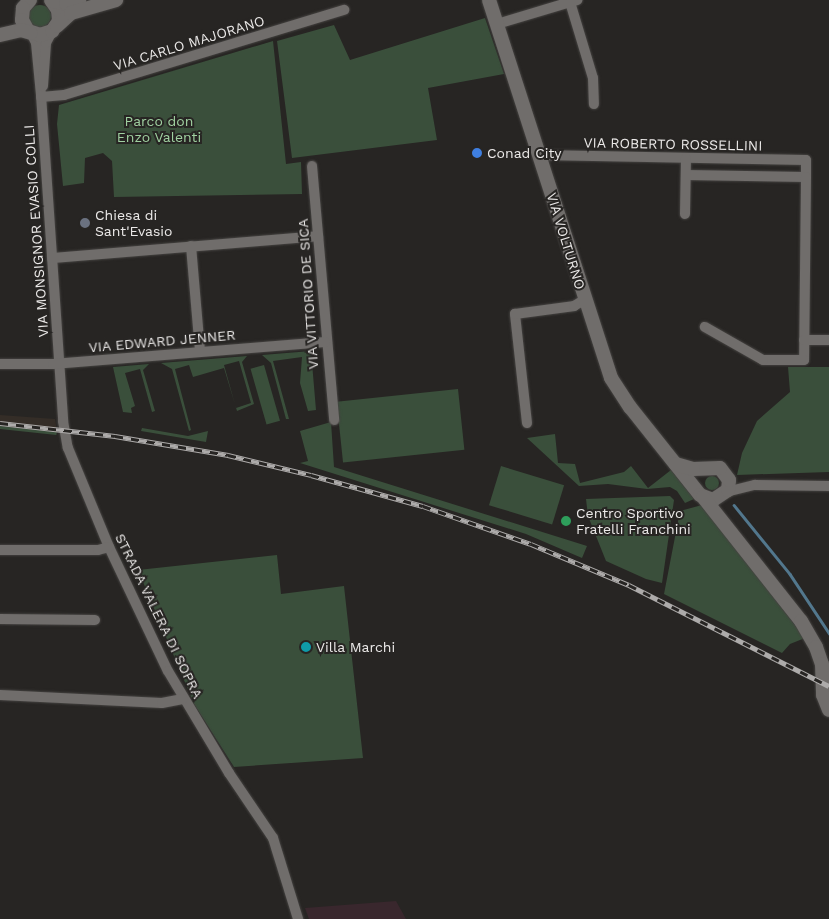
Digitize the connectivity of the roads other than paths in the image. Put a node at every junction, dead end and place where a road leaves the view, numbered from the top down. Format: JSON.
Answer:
{"nodes":[{"id":1,"x":30,"y":0,"type":"edge"},
{"id":2,"x":79,"y":0,"type":"edge"},
{"id":3,"x":116,"y":0,"type":"edge"},
{"id":4,"x":489,"y":0,"type":"edge"},
{"id":5,"x":51,"y":1,"type":"edge"},
{"id":6,"x":573,"y":1,"type":"edge"},
{"id":7,"x":344,"y":10,"type":"dead end"},
{"id":8,"x":21,"y":14,"type":"junction"},
{"id":9,"x":497,"y":24,"type":"junction"},
{"id":10,"x":0,"y":26,"type":"edge"},
{"id":11,"x":55,"y":28,"type":"junction"},
{"id":12,"x":31,"y":32,"type":"junction"},
{"id":13,"x":0,"y":35,"type":"edge"},
{"id":14,"x":41,"y":97,"type":"junction"},
{"id":15,"x":594,"y":104,"type":"dead end"},
{"id":16,"x":540,"y":155,"type":"junction"},
{"id":17,"x":686,"y":158,"type":"junction"},
{"id":18,"x":312,"y":166,"type":"dead end"},
{"id":19,"x":686,"y":175,"type":"junction"},
{"id":20,"x":806,"y":177,"type":"junction"},
{"id":21,"x":685,"y":214,"type":"dead end"},
{"id":22,"x":318,"y":236,"type":"junction"},
{"id":23,"x":192,"y":246,"type":"junction"},
{"id":24,"x":52,"y":258,"type":"junction"},
{"id":25,"x":584,"y":300,"type":"junction"},
{"id":26,"x":705,"y":327,"type":"dead end"},
{"id":27,"x":804,"y":340,"type":"junction"},
{"id":28,"x":829,"y":340,"type":"edge"},
{"id":29,"x":325,"y":342,"type":"junction"},
{"id":30,"x":200,"y":352,"type":"junction"},
{"id":31,"x":0,"y":364,"type":"edge"},
{"id":32,"x":59,"y":364,"type":"junction"},
{"id":33,"x":334,"y":420,"type":"dead end"},
{"id":34,"x":528,"y":423,"type":"dead end"},
{"id":35,"x":676,"y":464,"type":"junction"},
{"id":36,"x":705,"y":468,"type":"junction"},
{"id":37,"x":726,"y":473,"type":"junction"},
{"id":38,"x":755,"y":485,"type":"junction"},
{"id":39,"x":829,"y":486,"type":"edge"},
{"id":40,"x":726,"y":493,"type":"junction"},
{"id":41,"x":700,"y":494,"type":"junction"},
{"id":42,"x":109,"y":547,"type":"junction"},
{"id":43,"x":0,"y":550,"type":"edge"},
{"id":44,"x":746,"y":553,"type":"junction"},
{"id":45,"x":0,"y":619,"type":"edge"},
{"id":46,"x":95,"y":620,"type":"dead end"},
{"id":47,"x":0,"y":695,"type":"edge"},
{"id":48,"x":183,"y":699,"type":"junction"},
{"id":49,"x":829,"y":710,"type":"edge"},
{"id":50,"x":298,"y":919,"type":"edge"}],
"edges":[{"from":1,"to":8,"type":"street"},
{"from":2,"to":5,"type":"street"},
{"from":3,"to":11,"type":"street"},
{"from":4,"to":9,"type":"street","name":"VIA VOLTURNO"},
{"from":5,"to":11,"type":"street"},
{"from":6,"to":9,"type":"street"},
{"from":6,"to":15,"type":"street"},
{"from":7,"to":14,"type":"street","name":"VIA CARLO MAJORANO"},
{"from":8,"to":10,"type":"street"},
{"from":8,"to":12,"type":"street"},
{"from":9,"to":16,"type":"street","name":"VIA VOLTURNO"},
{"from":11,"to":12,"type":"street"},
{"from":11,"to":14,"type":"street","name":"VIA MONSIGNOR EVASIO COLLI"},
{"from":12,"to":13,"type":"street"},
{"from":12,"to":14,"type":"street","name":"VIA MONSIGNOR EVASIO COLLI"},
{"from":14,"to":24,"type":"street","name":"VIA MONSIGNOR EVASIO COLLI"},
{"from":16,"to":17,"type":"street","name":"VIA ROBERTO ROSSELLINI"},
{"from":16,"to":25,"type":"street","name":"VIA VOLTURNO"},
{"from":17,"to":19,"type":"street"},
{"from":17,"to":20,"type":"street","name":"VIA ROBERTO ROSSELLINI"},
{"from":18,"to":22,"type":"street","name":"VIA VITTORIO DE SICA"},
{"from":19,"to":20,"type":"street"},
{"from":19,"to":21,"type":"street"},
{"from":20,"to":27,"type":"street"},
{"from":22,"to":23,"type":"street"},
{"from":22,"to":29,"type":"street","name":"VIA VITTORIO DE SICA"},
{"from":23,"to":24,"type":"street"},
{"from":23,"to":30,"type":"street"},
{"from":24,"to":32,"type":"street","name":"VIA MONSIGNOR EVASIO COLLI"},
{"from":25,"to":34,"type":"street"},
{"from":25,"to":35,"type":"street","name":"VIA VOLTURNO"},
{"from":26,"to":27,"type":"street"},
{"from":27,"to":28,"type":"street"},
{"from":29,"to":30,"type":"street","name":"VIA EDWARD JENNER"},
{"from":29,"to":33,"type":"street","name":"VIA VITTORIO DE SICA"},
{"from":30,"to":32,"type":"street","name":"VIA EDWARD JENNER"},
{"from":31,"to":32,"type":"street","name":"VIA EDWARD JENNER"},
{"from":32,"to":42,"type":"street","name":"STRADA VALERA DI SOPRA"},
{"from":35,"to":36,"type":"street"},
{"from":35,"to":41,"type":"street","name":"VIA VOLTURNO"},
{"from":36,"to":37,"type":"street"},
{"from":36,"to":41,"type":"street"},
{"from":37,"to":38,"type":"street"},
{"from":37,"to":40,"type":"street","name":"VIA VOLTURNO"},
{"from":38,"to":39,"type":"street"},
{"from":38,"to":40,"type":"street"},
{"from":40,"to":41,"type":"street"},
{"from":40,"to":44,"type":"street","name":"VIA VOLTURNO"},
{"from":41,"to":44,"type":"street","name":"VIA VOLTURNO"},
{"from":42,"to":43,"type":"street"},
{"from":42,"to":48,"type":"street","name":"STRADA VALERA DI SOPRA"},
{"from":44,"to":49,"type":"street","name":"VIA VOLTURNO"},
{"from":45,"to":46,"type":"street"},
{"from":47,"to":48,"type":"street"},
{"from":48,"to":50,"type":"street","name":"STRADA VALERA DI SOPRA"}]}
